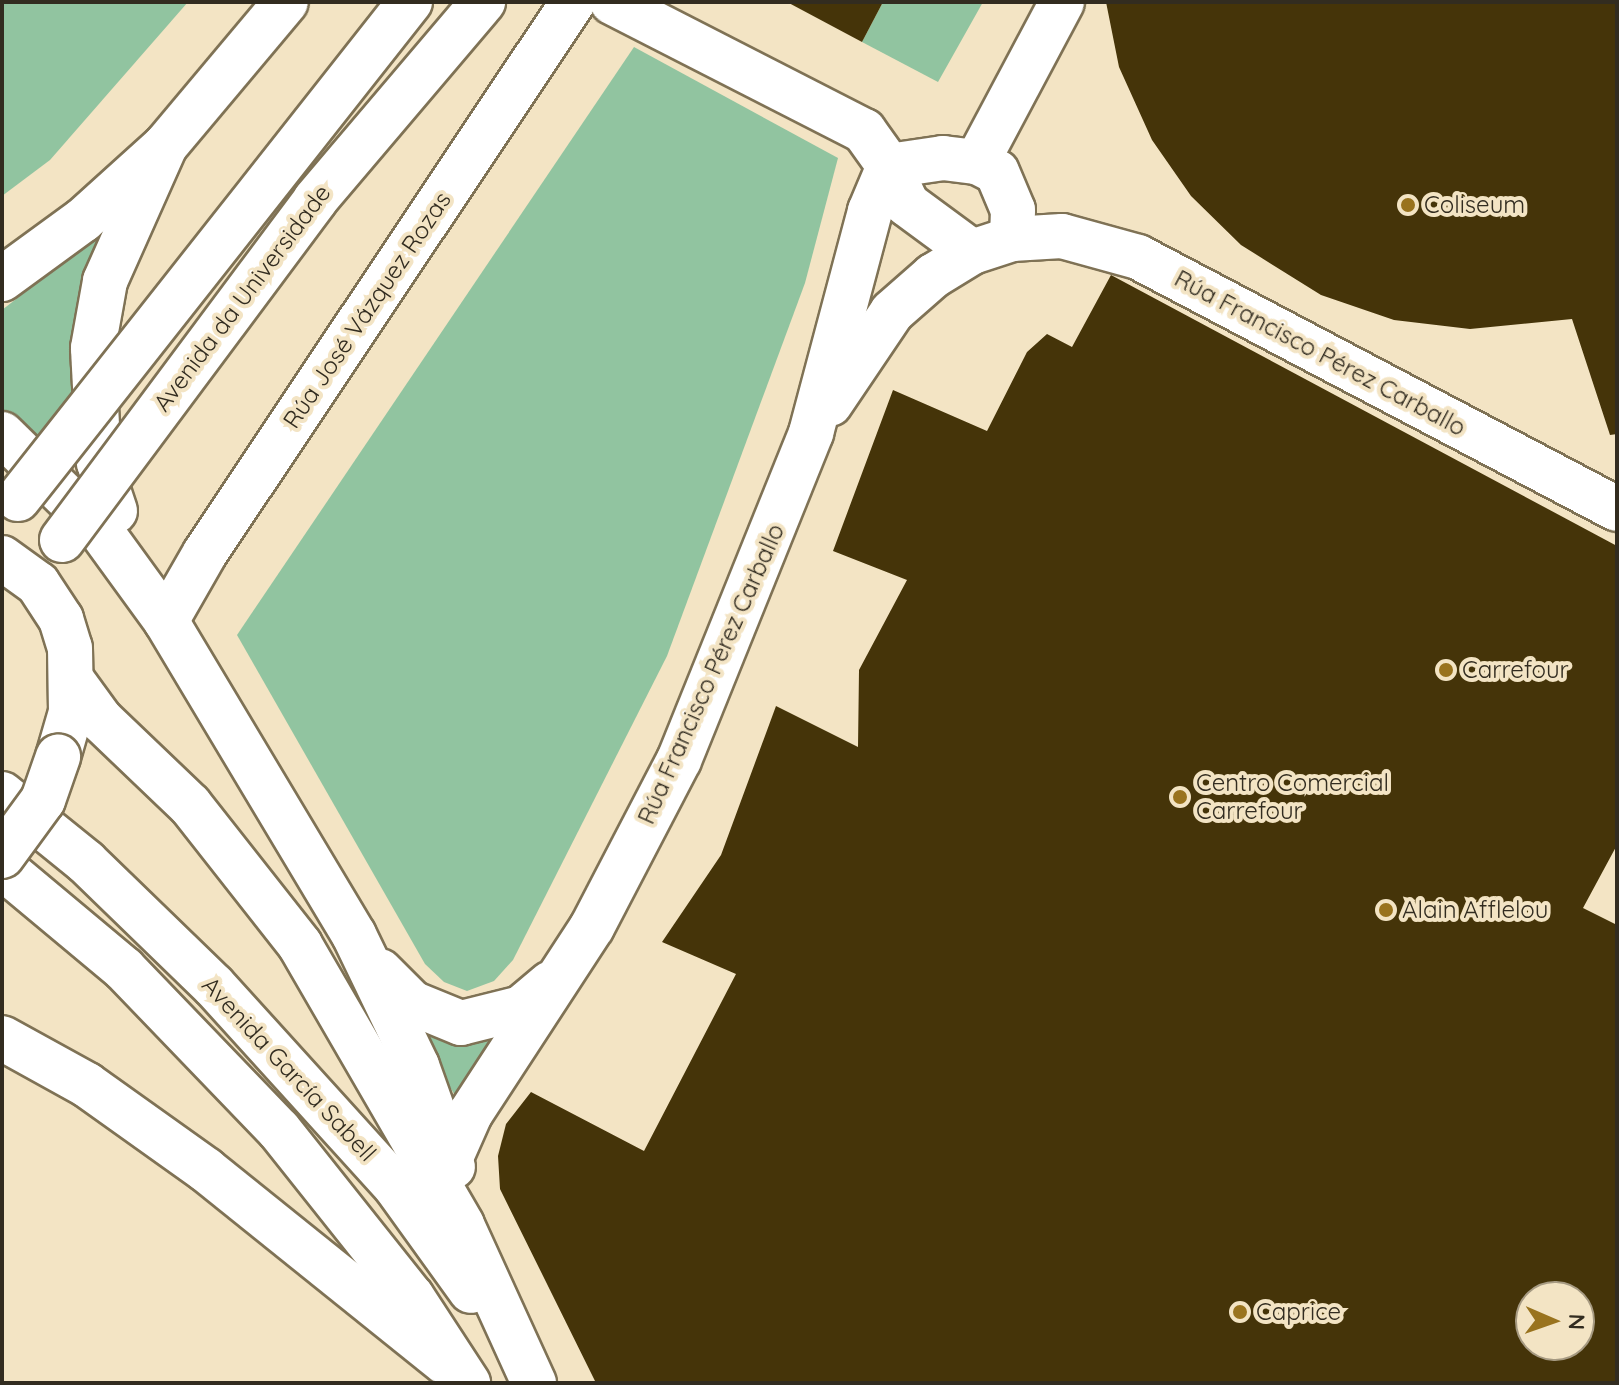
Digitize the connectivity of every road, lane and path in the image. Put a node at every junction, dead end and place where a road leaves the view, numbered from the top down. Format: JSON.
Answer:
{"nodes":[{"id":1,"x":286,"y":2,"type":"edge"},
{"id":2,"x":410,"y":2,"type":"edge"},
{"id":3,"x":483,"y":2,"type":"edge"},
{"id":4,"x":573,"y":2,"type":"edge"},
{"id":5,"x":612,"y":2,"type":"edge"},
{"id":6,"x":1062,"y":2,"type":"edge"},
{"id":7,"x":165,"y":146,"type":"junction"},
{"id":8,"x":977,"y":162,"type":"junction"},
{"id":9,"x":889,"y":166,"type":"junction"},
{"id":10,"x":992,"y":245,"type":"junction"},
{"id":11,"x":2,"y":279,"type":"edge"},
{"id":12,"x":811,"y":433,"type":"junction"},
{"id":13,"x":2,"y":434,"type":"edge"},
{"id":14,"x":10,"y":506,"type":"edge"},
{"id":15,"x":1617,"y":509,"type":"edge"},
{"id":16,"x":2,"y":558,"type":"edge"},
{"id":17,"x":61,"y":619,"type":"junction"},
{"id":18,"x":166,"y":621,"type":"junction"},
{"id":19,"x":74,"y":683,"type":"junction"},
{"id":20,"x":2,"y":794,"type":"edge"},
{"id":21,"x":2,"y":856,"type":"edge"},
{"id":22,"x":2,"y":867,"type":"edge"},
{"id":23,"x":354,"y":935,"type":"junction"},
{"id":24,"x":569,"y":965,"type":"junction"},
{"id":25,"x":2,"y":1038,"type":"edge"},
{"id":26,"x":452,"y":1155,"type":"junction"},
{"id":27,"x":462,"y":1225,"type":"junction"},
{"id":28,"x":464,"y":1377,"type":"edge"},
{"id":29,"x":533,"y":1383,"type":"edge"}],
"edges":[{"from":1,"to":7,"type":"street"},
{"from":2,"to":14,"type":"street","bridge":true},
{"from":3,"to":17,"type":"street","name":"Avenida da Universidade","bridge":true},
{"from":4,"to":18,"type":"street","name":"Rúa José Vázquez Rozas"},
{"from":5,"to":9,"type":"street"},
{"from":6,"to":8,"type":"street"},
{"from":7,"to":11,"type":"street"},
{"from":7,"to":18,"type":"street"},
{"from":8,"to":9,"type":"street"},
{"from":8,"to":10,"type":"street"},
{"from":9,"to":10,"type":"street"},
{"from":9,"to":12,"type":"street","name":"Rúa Francisco Pérez Carballo"},
{"from":10,"to":12,"type":"street","name":"Rúa Francisco Pérez Carballo"},
{"from":10,"to":15,"type":"street","name":"Rúa Francisco Pérez Carballo"},
{"from":12,"to":24,"type":"street","name":"Rúa Francisco Pérez Carballo"},
{"from":13,"to":18,"type":"street"},
{"from":16,"to":17,"type":"street"},
{"from":17,"to":19,"type":"street","name":"Avenida da Universidade"},
{"from":18,"to":23,"type":"street"},
{"from":19,"to":21,"type":"street","bridge":true},
{"from":19,"to":27,"type":"street"},
{"from":20,"to":29,"type":"street","name":"Avenida García Sabell"},
{"from":22,"to":28,"type":"street","name":"Avenida García Sabell"},
{"from":23,"to":24,"type":"street"},
{"from":23,"to":26,"type":"street"},
{"from":24,"to":26,"type":"street","name":"Rúa Francisco Pérez Carballo"},
{"from":25,"to":28,"type":"street"},
{"from":26,"to":27,"type":"street"},
{"from":27,"to":29,"type":"street"}]}
